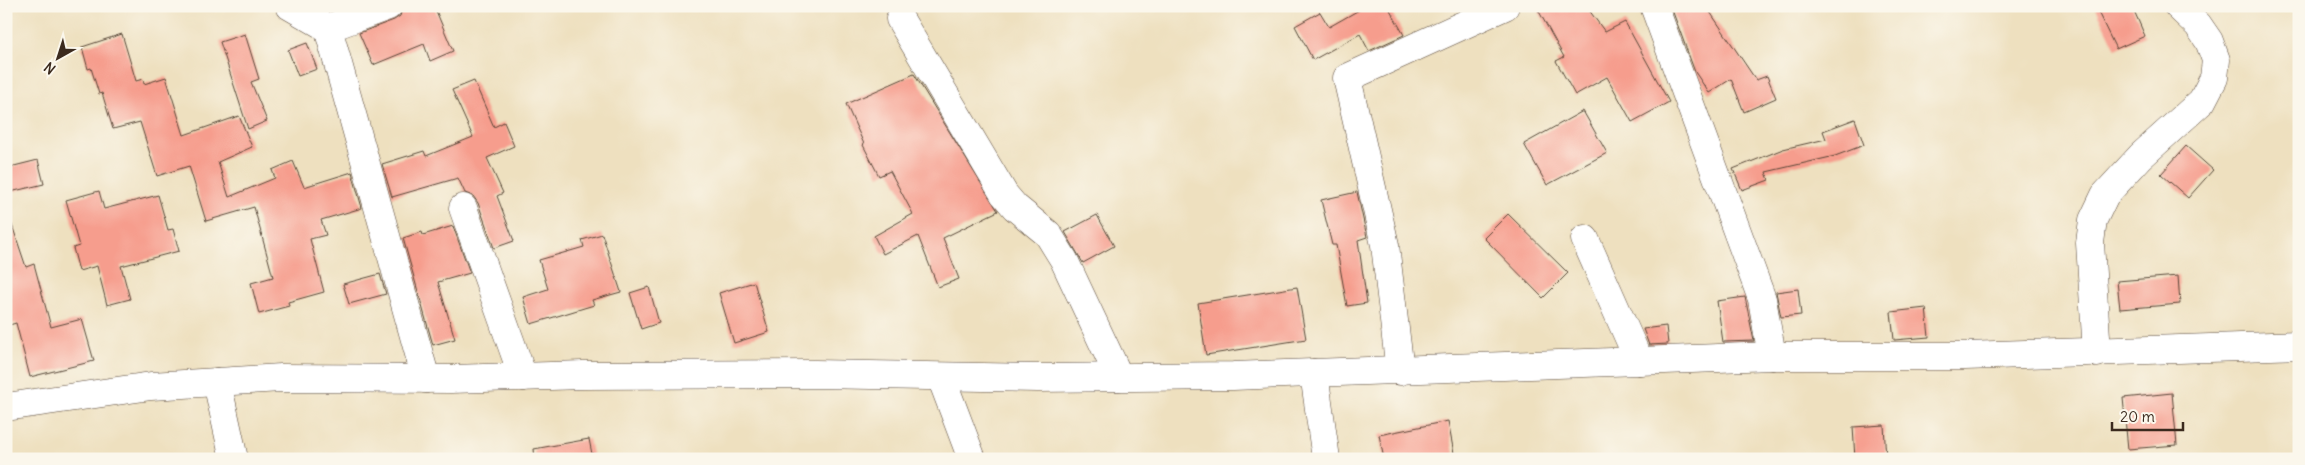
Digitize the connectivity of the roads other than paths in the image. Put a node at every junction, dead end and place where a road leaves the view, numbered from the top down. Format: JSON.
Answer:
{"nodes":[{"id":1,"x":290,"y":6,"type":"edge"},
{"id":2,"x":388,"y":6,"type":"edge"},
{"id":3,"x":1654,"y":6,"type":"edge"},
{"id":4,"x":2178,"y":6,"type":"edge"},
{"id":5,"x":1500,"y":7,"type":"edge"},
{"id":6,"x":900,"y":19,"type":"dead end"},
{"id":7,"x":328,"y":28,"type":"junction"},
{"id":8,"x":463,"y":208,"type":"dead end"},
{"id":9,"x":1585,"y":239,"type":"dead end"},
{"id":10,"x":2299,"y":345,"type":"edge"},
{"id":11,"x":2097,"y":353,"type":"junction"},
{"id":12,"x":1772,"y":356,"type":"junction"},
{"id":13,"x":1639,"y":362,"type":"junction"},
{"id":14,"x":1400,"y":371,"type":"junction"},
{"id":15,"x":1314,"y":373,"type":"junction"},
{"id":16,"x":523,"y":377,"type":"junction"},
{"id":17,"x":941,"y":377,"type":"junction"},
{"id":18,"x":1119,"y":378,"type":"junction"},
{"id":19,"x":426,"y":379,"type":"junction"},
{"id":20,"x":218,"y":382,"type":"junction"},
{"id":21,"x":6,"y":407,"type":"edge"},
{"id":22,"x":234,"y":459,"type":"edge"},
{"id":23,"x":972,"y":459,"type":"edge"},
{"id":24,"x":1326,"y":459,"type":"edge"}],
"edges":[{"from":1,"to":7,"type":"street"},
{"from":2,"to":7,"type":"street"},
{"from":3,"to":12,"type":"street"},
{"from":4,"to":11,"type":"street"},
{"from":5,"to":14,"type":"street"},
{"from":6,"to":18,"type":"street"},
{"from":7,"to":19,"type":"street"},
{"from":8,"to":16,"type":"street"},
{"from":9,"to":13,"type":"street"},
{"from":10,"to":11,"type":"street"},
{"from":11,"to":12,"type":"street"},
{"from":12,"to":13,"type":"street"},
{"from":13,"to":14,"type":"street"},
{"from":14,"to":15,"type":"street"},
{"from":15,"to":18,"type":"street"},
{"from":15,"to":24,"type":"street"},
{"from":16,"to":17,"type":"street"},
{"from":16,"to":19,"type":"street"},
{"from":17,"to":18,"type":"street"},
{"from":17,"to":23,"type":"street"},
{"from":19,"to":20,"type":"street"},
{"from":20,"to":21,"type":"street"},
{"from":20,"to":22,"type":"street"}]}
